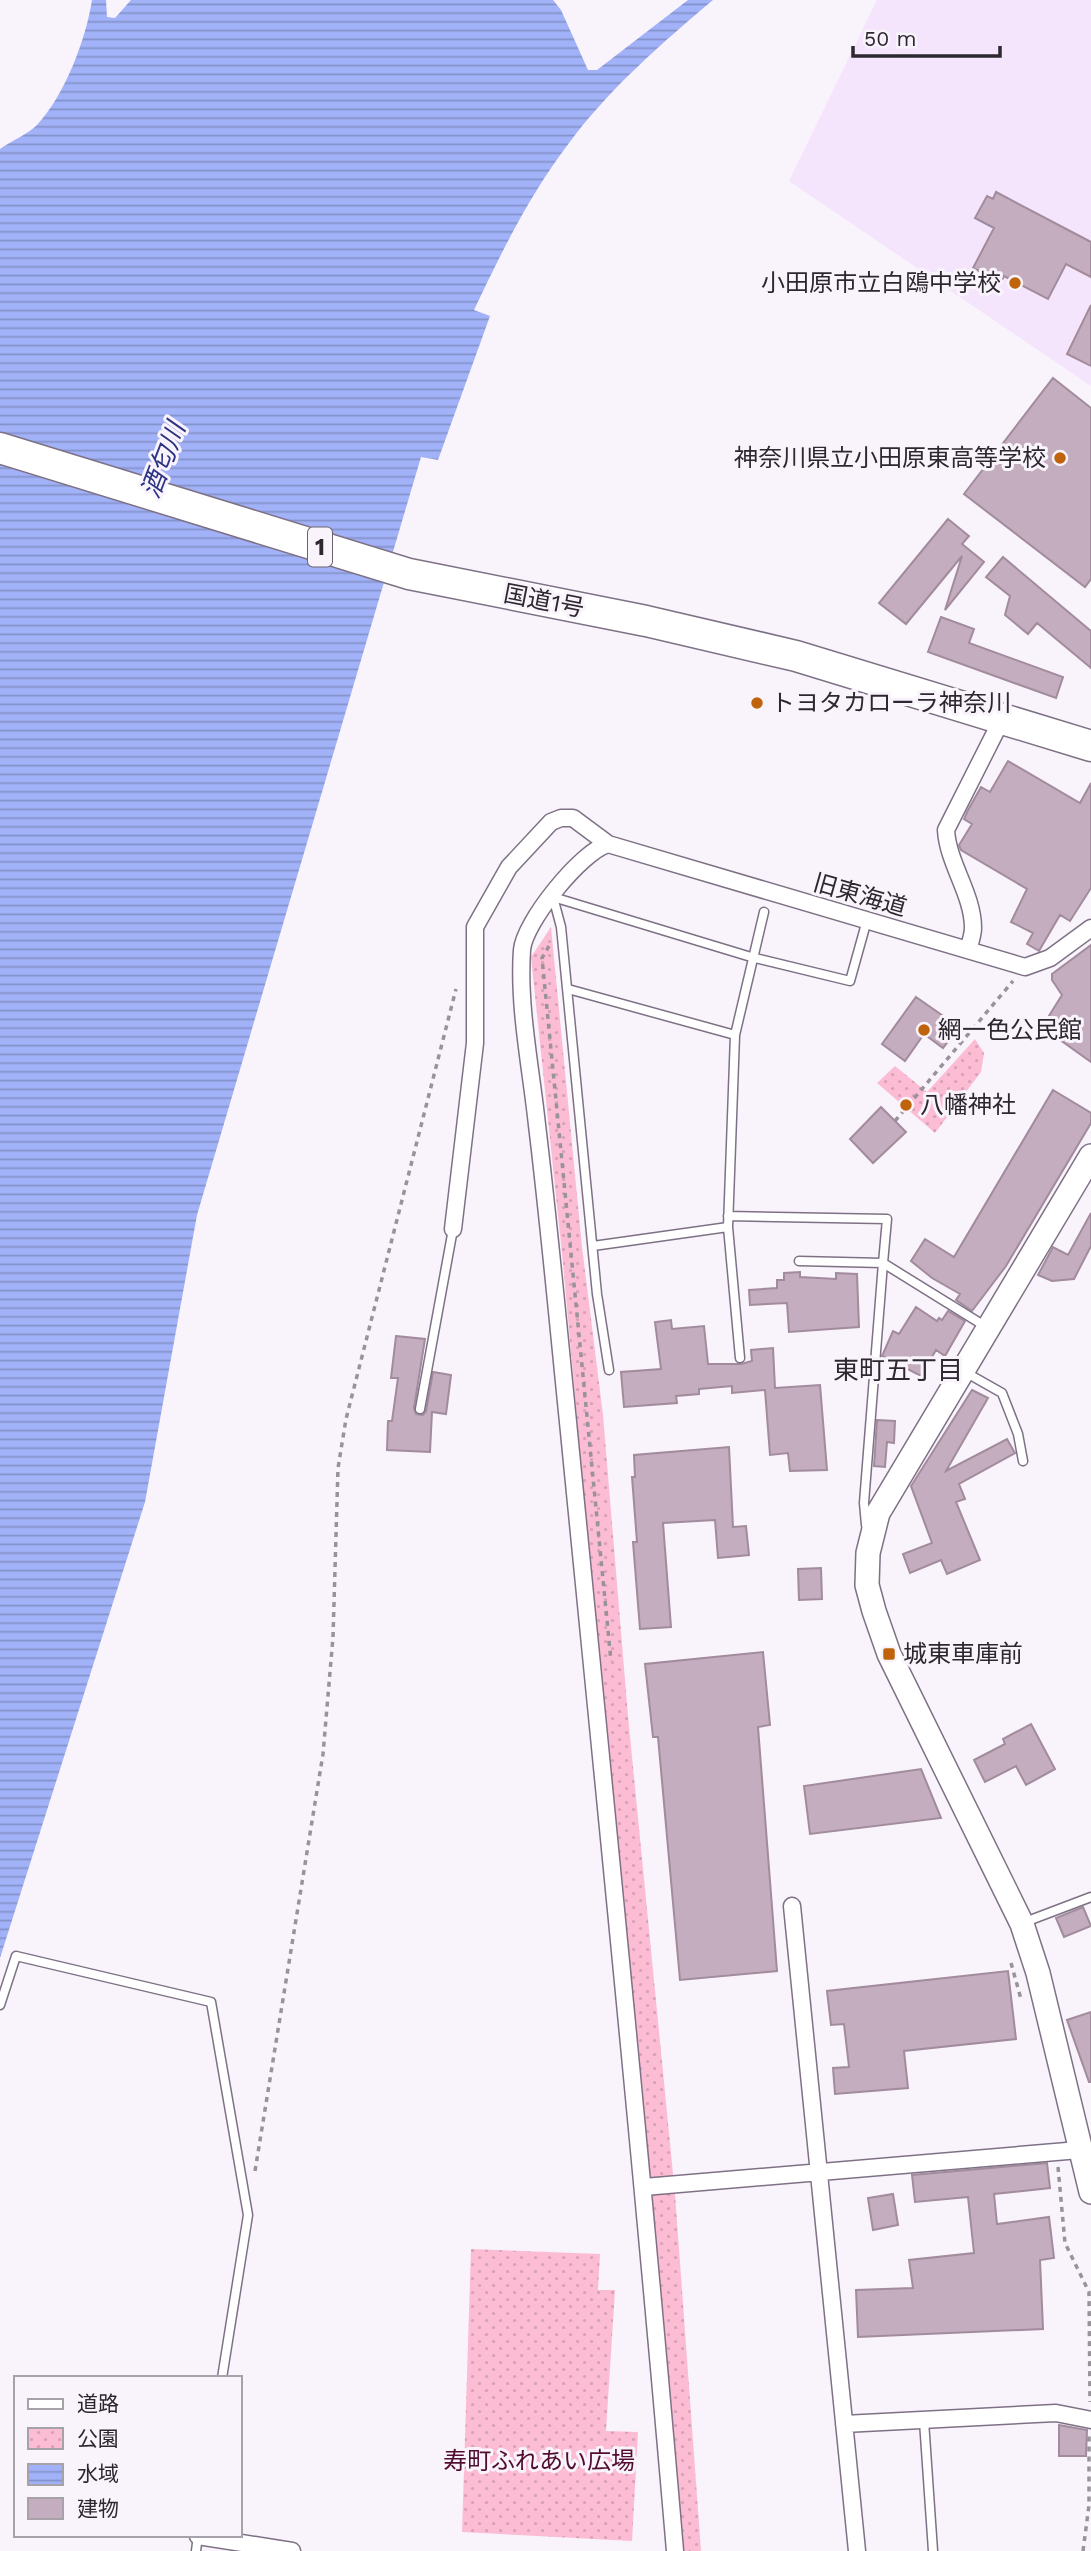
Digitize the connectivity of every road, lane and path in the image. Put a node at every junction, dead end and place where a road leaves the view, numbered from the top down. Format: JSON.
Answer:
{"nodes":[{"id":1,"x":0,"y":448,"type":"edge"},
{"id":2,"x":1003,"y":717,"type":"junction"},
{"id":3,"x":1091,"y":746,"type":"edge"},
{"id":4,"x":608,"y":844,"type":"junction"},
{"id":5,"x":553,"y":897,"type":"junction"},
{"id":6,"x":764,"y":912,"type":"dead end"},
{"id":7,"x":867,"y":920,"type":"junction"},
{"id":8,"x":1091,"y":928,"type":"edge"},
{"id":9,"x":968,"y":950,"type":"junction"},
{"id":10,"x":751,"y":957,"type":"junction"},
{"id":11,"x":1025,"y":967,"type":"junction"},
{"id":12,"x":457,"y":985,"type":"dead end"},
{"id":13,"x":568,"y":989,"type":"junction"},
{"id":14,"x":735,"y":1035,"type":"junction"},
{"id":15,"x":895,"y":1121,"type":"dead end"},
{"id":16,"x":1089,"y":1162,"type":"edge"},
{"id":17,"x":729,"y":1216,"type":"junction"},
{"id":18,"x":728,"y":1227,"type":"junction"},
{"id":19,"x":453,"y":1229,"type":"joint"},
{"id":20,"x":593,"y":1246,"type":"junction"},
{"id":21,"x":799,"y":1261,"type":"dead end"},
{"id":22,"x":883,"y":1263,"type":"junction"},
{"id":23,"x":989,"y":1329,"type":"junction"},
{"id":24,"x":740,"y":1358,"type":"dead end"},
{"id":25,"x":609,"y":1370,"type":"dead end"},
{"id":26,"x":965,"y":1373,"type":"junction"},
{"id":27,"x":420,"y":1409,"type":"dead end"},
{"id":28,"x":1023,"y":1461,"type":"dead end"},
{"id":29,"x":868,"y":1553,"type":"junction"},
{"id":30,"x":1091,"y":1897,"type":"edge"},
{"id":31,"x":792,"y":1906,"type":"dead end"},
{"id":32,"x":1022,"y":1924,"type":"junction"},
{"id":33,"x":1010,"y":1962,"type":"dead end"},
{"id":34,"x":0,"y":2005,"type":"edge"},
{"id":35,"x":1023,"y":2009,"type":"dead end"},
{"id":36,"x":1068,"y":2150,"type":"junction"},
{"id":37,"x":820,"y":2170,"type":"junction"},
{"id":38,"x":254,"y":2174,"type":"dead end"},
{"id":39,"x":644,"y":2187,"type":"junction"},
{"id":40,"x":1091,"y":2192,"type":"edge"},
{"id":41,"x":222,"y":2376,"type":"edge"},
{"id":42,"x":1090,"y":2420,"type":"edge"},
{"id":43,"x":924,"y":2421,"type":"junction"},
{"id":44,"x":844,"y":2424,"type":"junction"},
{"id":45,"x":210,"y":2537,"type":"edge"},
{"id":46,"x":292,"y":2551,"type":"edge"},
{"id":47,"x":675,"y":2551,"type":"edge"},
{"id":48,"x":857,"y":2551,"type":"edge"},
{"id":49,"x":933,"y":2551,"type":"edge"},
{"id":50,"x":1083,"y":2551,"type":"edge"}],
"edges":[{"from":1,"to":2,"type":"highway","name":"国道1号","number":"1"},
{"from":2,"to":3,"type":"highway","name":"国道1号","number":"1"},
{"from":2,"to":9,"type":"street"},
{"from":4,"to":5,"type":"street"},
{"from":4,"to":7,"type":"street","name":"旧東海道"},
{"from":4,"to":19,"type":"street"},
{"from":5,"to":10,"type":"lane"},
{"from":5,"to":13,"type":"lane"},
{"from":5,"to":39,"type":"street"},
{"from":6,"to":10,"type":"lane"},
{"from":7,"to":9,"type":"street","name":"旧東海道"},
{"from":7,"to":10,"type":"lane"},
{"from":8,"to":11,"type":"street"},
{"from":9,"to":11,"type":"street","name":"旧東海道"},
{"from":10,"to":14,"type":"lane"},
{"from":11,"to":15,"type":"path"},
{"from":12,"to":38,"type":"path"},
{"from":13,"to":14,"type":"lane"},
{"from":13,"to":20,"type":"lane"},
{"from":14,"to":17,"type":"lane"},
{"from":16,"to":23,"type":"street"},
{"from":17,"to":18,"type":"lane"},
{"from":17,"to":22,"type":"lane"},
{"from":18,"to":20,"type":"lane"},
{"from":18,"to":24,"type":"lane"},
{"from":19,"to":27,"type":"lane"},
{"from":20,"to":25,"type":"lane"},
{"from":21,"to":22,"type":"lane"},
{"from":22,"to":23,"type":"lane"},
{"from":22,"to":29,"type":"lane"},
{"from":23,"to":26,"type":"street"},
{"from":26,"to":28,"type":"lane"},
{"from":26,"to":29,"type":"street"},
{"from":29,"to":32,"type":"street"},
{"from":30,"to":32,"type":"lane"},
{"from":31,"to":37,"type":"street"},
{"from":32,"to":36,"type":"street"},
{"from":33,"to":35,"type":"path"},
{"from":34,"to":41,"type":"lane"},
{"from":36,"to":37,"type":"street"},
{"from":36,"to":40,"type":"street"},
{"from":36,"to":42,"type":"path"},
{"from":37,"to":39,"type":"street"},
{"from":37,"to":44,"type":"street"},
{"from":39,"to":47,"type":"street"},
{"from":42,"to":43,"type":"street"},
{"from":42,"to":50,"type":"path"},
{"from":43,"to":44,"type":"street"},
{"from":43,"to":49,"type":"lane"},
{"from":44,"to":48,"type":"street"},
{"from":45,"to":46,"type":"street"}]}
